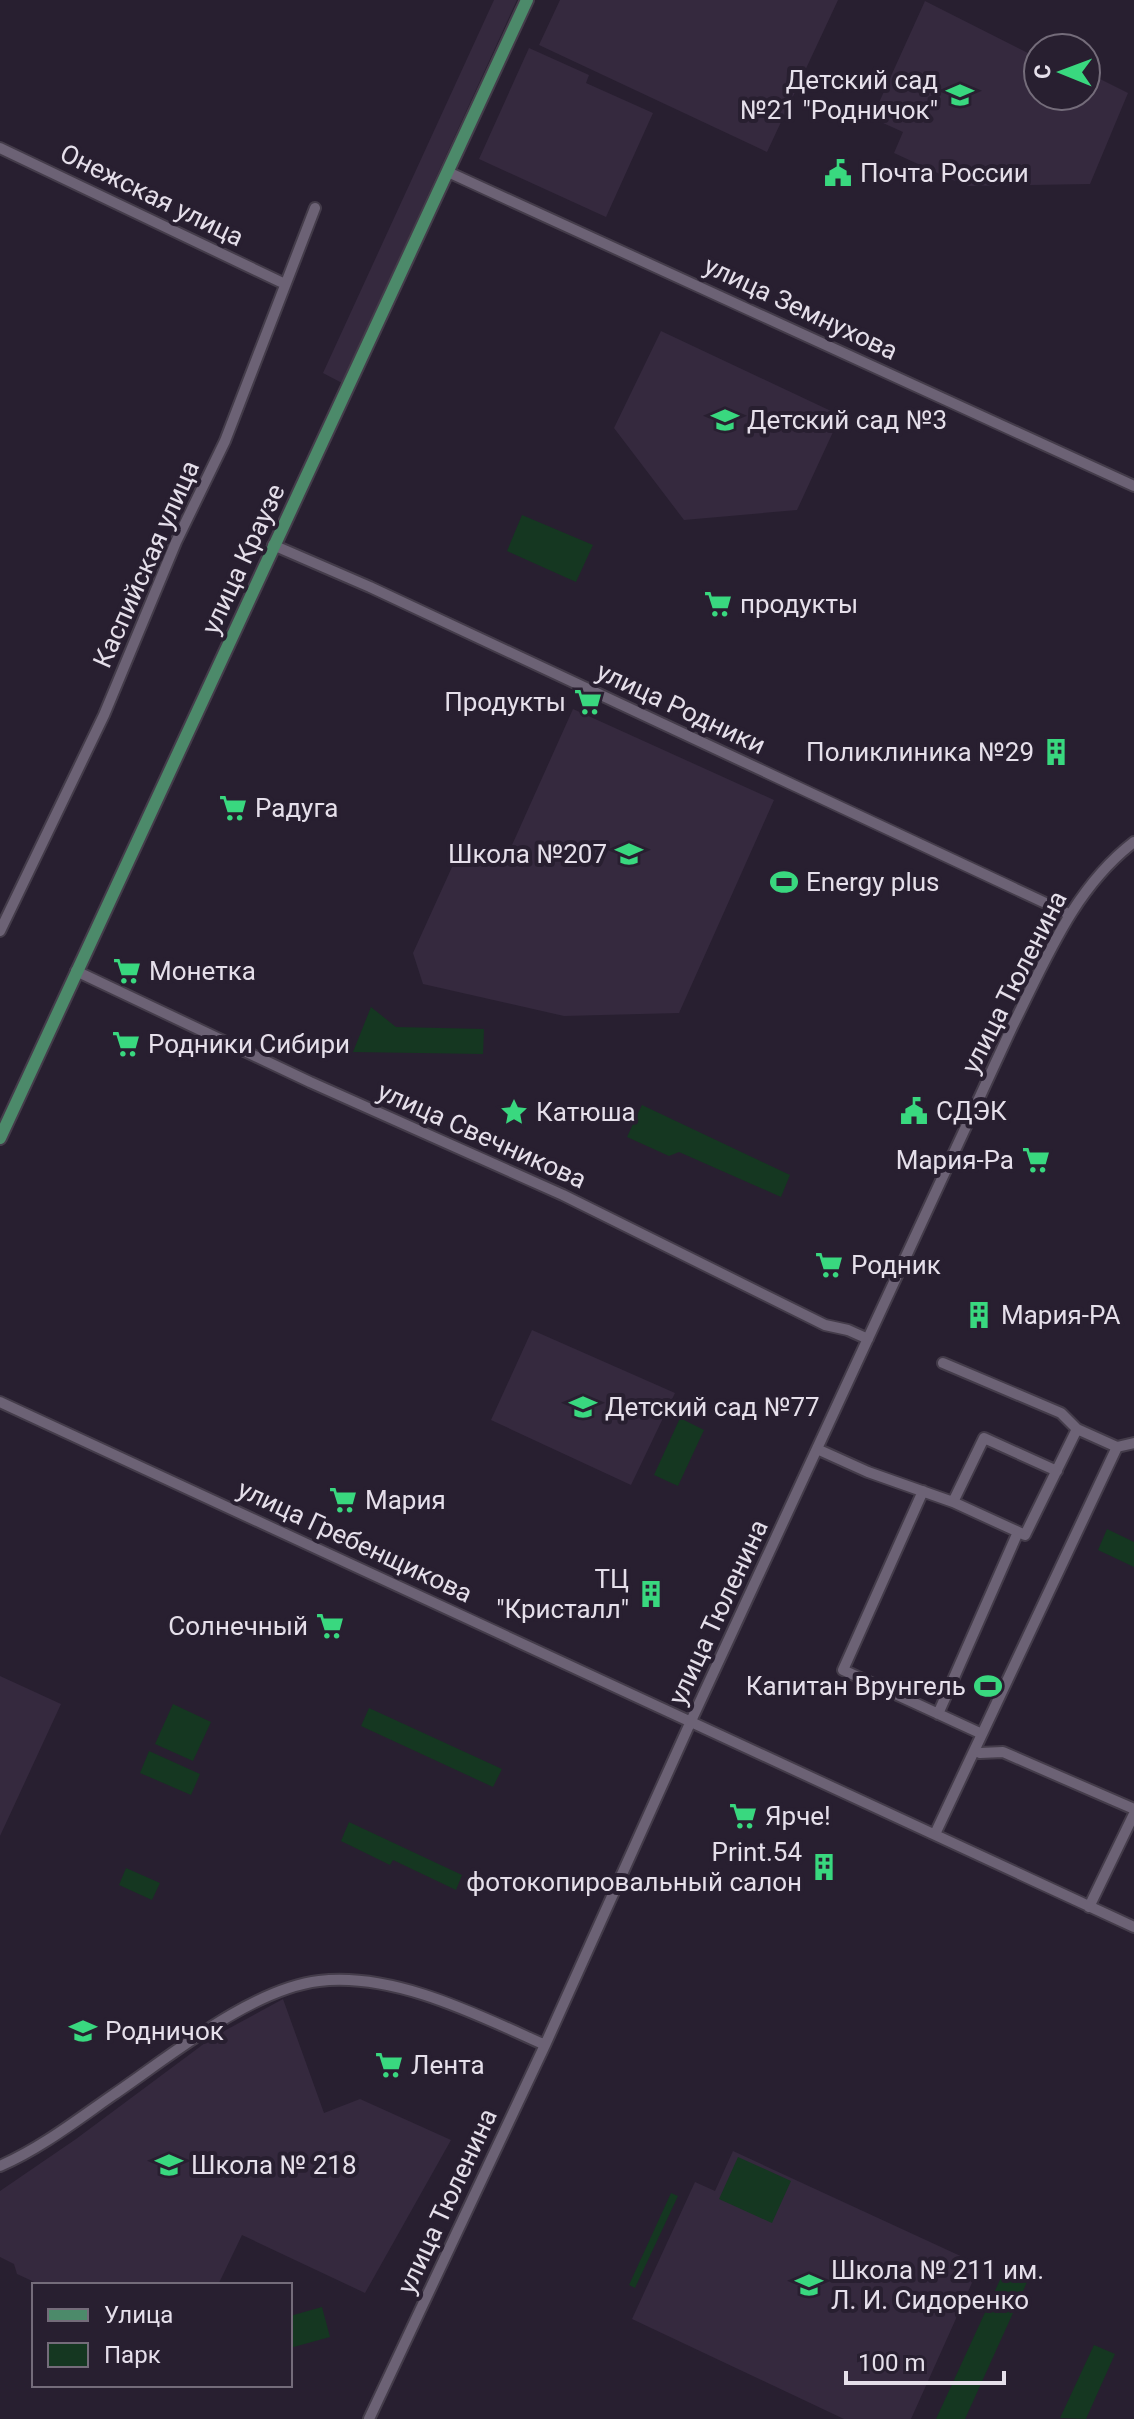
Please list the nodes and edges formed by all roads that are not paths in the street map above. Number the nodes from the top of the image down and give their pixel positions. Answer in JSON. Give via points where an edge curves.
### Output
{"nodes":[{"id":1,"x":527,"y":0,"type":"edge"},
{"id":2,"x":0,"y":148,"type":"edge"},
{"id":3,"x":448,"y":172,"type":"junction"},
{"id":4,"x":315,"y":208,"type":"dead end"},
{"id":5,"x":285,"y":284,"type":"junction"},
{"id":6,"x":1134,"y":486,"type":"edge"},
{"id":7,"x":273,"y":545,"type":"junction"},
{"id":8,"x":1134,"y":842,"type":"edge"},
{"id":9,"x":1069,"y":914,"type":"junction"},
{"id":10,"x":0,"y":931,"type":"edge"},
{"id":11,"x":76,"y":971,"type":"junction"},
{"id":12,"x":0,"y":1138,"type":"edge"},
{"id":13,"x":868,"y":1339,"type":"junction"},
{"id":14,"x":943,"y":1363,"type":"dead end"},
{"id":15,"x":0,"y":1402,"type":"edge"},
{"id":16,"x":1077,"y":1429,"type":"junction"},
{"id":17,"x":1134,"y":1443,"type":"edge"},
{"id":18,"x":1117,"y":1447,"type":"junction"},
{"id":19,"x":817,"y":1449,"type":"junction"},
{"id":20,"x":1057,"y":1471,"type":"junction"},
{"id":21,"x":923,"y":1491,"type":"junction"},
{"id":22,"x":953,"y":1502,"type":"junction"},
{"id":23,"x":1018,"y":1532,"type":"junction"},
{"id":24,"x":938,"y":1714,"type":"junction"},
{"id":25,"x":691,"y":1721,"type":"junction"},
{"id":26,"x":982,"y":1734,"type":"junction"},
{"id":27,"x":980,"y":1753,"type":"dead end"},
{"id":28,"x":1134,"y":1811,"type":"edge"},
{"id":29,"x":935,"y":1834,"type":"junction"},
{"id":30,"x":1089,"y":1907,"type":"junction"},
{"id":31,"x":1134,"y":1927,"type":"edge"},
{"id":32,"x":545,"y":2045,"type":"junction"},
{"id":33,"x":0,"y":2166,"type":"edge"},
{"id":34,"x":369,"y":2419,"type":"edge"}],
"edges":[{"from":1,"to":3,"type":"main road","name":"улица Краузе"},
{"from":2,"to":5,"type":"street","name":"Онежская улица"},
{"from":3,"to":6,"type":"street","name":"улица Земнухова"},
{"from":3,"to":7,"type":"main road","name":"улица Краузе"},
{"from":4,"to":5,"type":"street","name":"Каспийская улица"},
{"from":5,"to":10,"type":"street","name":"Каспийская улица","via":[[225,441],[176,542],[104,715]]},
{"from":7,"to":9,"type":"street","name":"улица Родники"},
{"from":7,"to":11,"type":"main road","name":"улица Краузе"},
{"from":8,"to":9,"type":"street","name":"улица Тюленина"},
{"from":9,"to":13,"type":"street","name":"улица Тюленина"},
{"from":11,"to":12,"type":"main road","name":"улица Краузе"},
{"from":11,"to":13,"type":"street","name":"улица Свечникова","via":[[563,1195],[825,1325]]},
{"from":13,"to":19,"type":"street","name":"улица Тюленина"},
{"from":14,"to":16,"type":"street","via":[[1061,1413]]},
{"from":15,"to":25,"type":"street","name":"улица Гребенщикова"},
{"from":16,"to":18,"type":"street"},
{"from":16,"to":20,"type":"street"},
{"from":17,"to":18,"type":"street"},
{"from":18,"to":26,"type":"street"},
{"from":19,"to":21,"type":"street"},
{"from":19,"to":25,"type":"street","name":"улица Тюленина"},
{"from":20,"to":22,"type":"street","via":[[984,1438]]},
{"from":20,"to":23,"type":"street","via":[[1025,1535]]},
{"from":21,"to":22,"type":"street"},
{"from":21,"to":24,"type":"street","via":[[843,1670]]},
{"from":22,"to":23,"type":"street"},
{"from":23,"to":24,"type":"street"},
{"from":24,"to":26,"type":"street"},
{"from":25,"to":29,"type":"street","name":"улица Гребенщикова"},
{"from":25,"to":32,"type":"street","name":"улица Тюленина"},
{"from":26,"to":29,"type":"street"},
{"from":27,"to":28,"type":"street","via":[[1003,1752]]},
{"from":28,"to":30,"type":"street"},
{"from":29,"to":30,"type":"street","name":"улица Гребенщикова"},
{"from":30,"to":31,"type":"street","name":"улица Гребенщикова"},
{"from":32,"to":33,"type":"street","via":[[396,1986],[318,1981],[250,2005]]},
{"from":32,"to":34,"type":"street","name":"улица Тюленина"}]}
